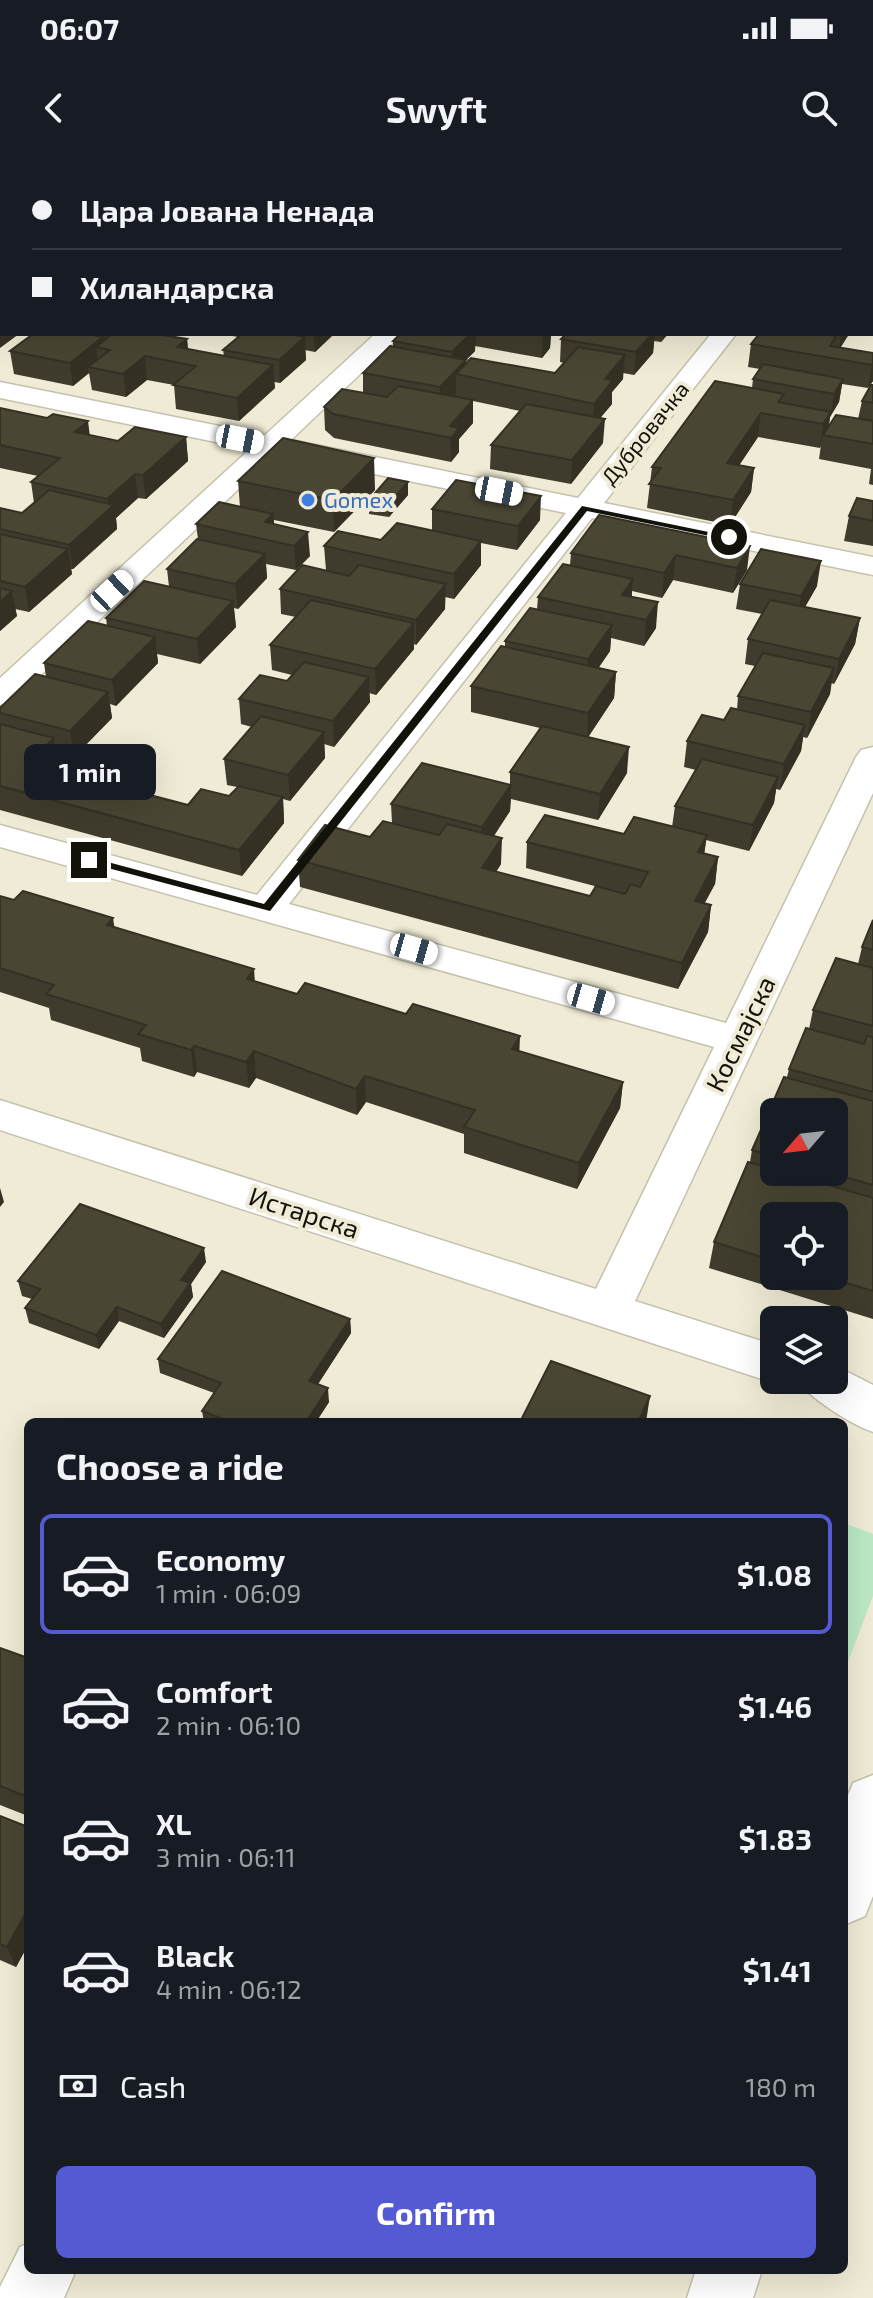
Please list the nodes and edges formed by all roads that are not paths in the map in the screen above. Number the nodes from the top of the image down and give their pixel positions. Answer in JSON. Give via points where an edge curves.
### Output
{"nodes":[{"id":1,"x":388,"y":336,"type":"edge"},
{"id":2,"x":722,"y":336,"type":"edge"},
{"id":3,"x":0,"y":390,"type":"edge"},
{"id":4,"x":270,"y":445,"type":"junction"},
{"id":5,"x":585,"y":508,"type":"junction"},
{"id":6,"x":873,"y":566,"type":"edge"},
{"id":7,"x":0,"y":695,"type":"edge"},
{"id":8,"x":873,"y":757,"type":"edge"},
{"id":9,"x":0,"y":836,"type":"edge"},
{"id":10,"x":266,"y":908,"type":"junction"},
{"id":11,"x":738,"y":1040,"type":"junction"},
{"id":12,"x":0,"y":1115,"type":"edge"},
{"id":13,"x":608,"y":1311,"type":"junction"},
{"id":14,"x":760,"y":1360,"type":"edge"},
{"id":15,"x":847,"y":1394,"type":"edge"},
{"id":16,"x":873,"y":1413,"type":"edge"},
{"id":17,"x":873,"y":1802,"type":"edge"},
{"id":18,"x":848,"y":1883,"type":"edge"},
{"id":19,"x":41,"y":2274,"type":"edge"},
{"id":20,"x":728,"y":2274,"type":"edge"},
{"id":21,"x":29,"y":2298,"type":"edge"},
{"id":22,"x":720,"y":2298,"type":"edge"}],
"edges":[{"from":1,"to":4,"type":"street"},
{"from":2,"to":5,"type":"street","name":"Дубровачка"},
{"from":3,"to":4,"type":"street"},
{"from":4,"to":5,"type":"street"},
{"from":4,"to":7,"type":"street"},
{"from":5,"to":6,"type":"street"},
{"from":5,"to":10,"type":"street","name":"Дубровачка"},
{"from":8,"to":11,"type":"street","name":"Космајска"},
{"from":9,"to":10,"type":"street"},
{"from":10,"to":11,"type":"street"},
{"from":11,"to":13,"type":"street","name":"Космајска"},
{"from":12,"to":13,"type":"street","name":"Истарска"},
{"from":13,"to":14,"type":"street","name":"Истарска"},
{"from":15,"to":16,"type":"street"},
{"from":17,"to":18,"type":"street"},
{"from":19,"to":21,"type":"street"},
{"from":20,"to":22,"type":"street"}]}
